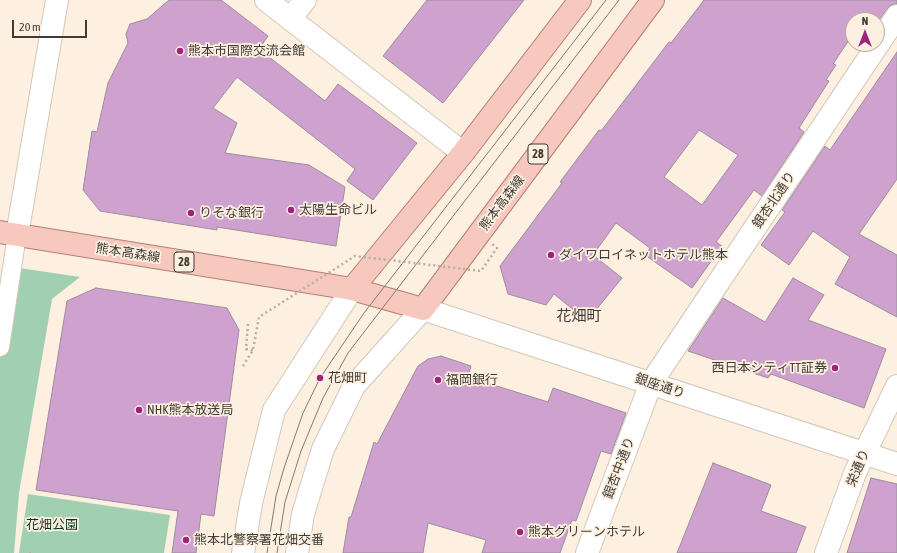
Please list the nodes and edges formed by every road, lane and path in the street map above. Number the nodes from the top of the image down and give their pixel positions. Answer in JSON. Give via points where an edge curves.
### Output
{"nodes":[{"id":1,"x":57,"y":0,"type":"edge"},
{"id":2,"x":266,"y":0,"type":"edge"},
{"id":3,"x":305,"y":0,"type":"edge"},
{"id":4,"x":580,"y":0,"type":"edge"},
{"id":5,"x":653,"y":0,"type":"edge"},
{"id":6,"x":897,"y":16,"type":"edge"},
{"id":7,"x":290,"y":19,"type":"junction"},
{"id":8,"x":462,"y":153,"type":"junction"},
{"id":9,"x":8,"y":234,"type":"edge"},
{"id":10,"x":491,"y":243,"type":"dead end"},
{"id":11,"x":352,"y":289,"type":"junction"},
{"id":12,"x":423,"y":308,"type":"junction"},
{"id":13,"x":248,"y":324,"type":"dead end"},
{"id":14,"x":0,"y":347,"type":"edge"},
{"id":15,"x":253,"y":350,"type":"junction"},
{"id":16,"x":243,"y":366,"type":"dead end"},
{"id":17,"x":651,"y":383,"type":"junction"},
{"id":18,"x":897,"y":386,"type":"edge"},
{"id":19,"x":864,"y":453,"type":"junction"},
{"id":20,"x":897,"y":464,"type":"edge"},
{"id":21,"x":243,"y":553,"type":"edge"},
{"id":22,"x":297,"y":553,"type":"edge"},
{"id":23,"x":587,"y":553,"type":"edge"},
{"id":24,"x":826,"y":553,"type":"edge"}],
"edges":[{"from":1,"to":9,"type":"street"},
{"from":2,"to":7,"type":"street"},
{"from":3,"to":7,"type":"street"},
{"from":4,"to":8,"type":"main road"},
{"from":5,"to":12,"type":"main road","name":"熊本高森線","number":"28"},
{"from":6,"to":17,"type":"street","name":"銀杏北通り"},
{"from":7,"to":8,"type":"street"},
{"from":8,"to":11,"type":"main road"},
{"from":9,"to":11,"type":"main road","name":"熊本高森線","number":"28"},
{"from":9,"to":14,"type":"street"},
{"from":10,"to":15,"type":"path","bridge":true,"via":[[497,248],[481,271],[355,256],[259,317]]},
{"from":11,"to":12,"type":"main road","name":"熊本高森線","number":"28"},
{"from":11,"to":21,"type":"street","via":[[274,410],[251,503]]},
{"from":12,"to":17,"type":"street","name":"銀座通り"},
{"from":12,"to":22,"type":"street","via":[[354,386],[323,449],[303,514]]},
{"from":13,"to":15,"type":"path","via":[[246,349]]},
{"from":15,"to":16,"type":"path","bridge":true},
{"from":17,"to":19,"type":"street","name":"銀座通り"},
{"from":17,"to":23,"type":"street","name":"銀杏中通り"},
{"from":18,"to":19,"type":"street","name":"栄通り"},
{"from":19,"to":20,"type":"street","name":"銀座通り"},
{"from":19,"to":24,"type":"street","name":"栄通り","via":[[854,473]]}]}
